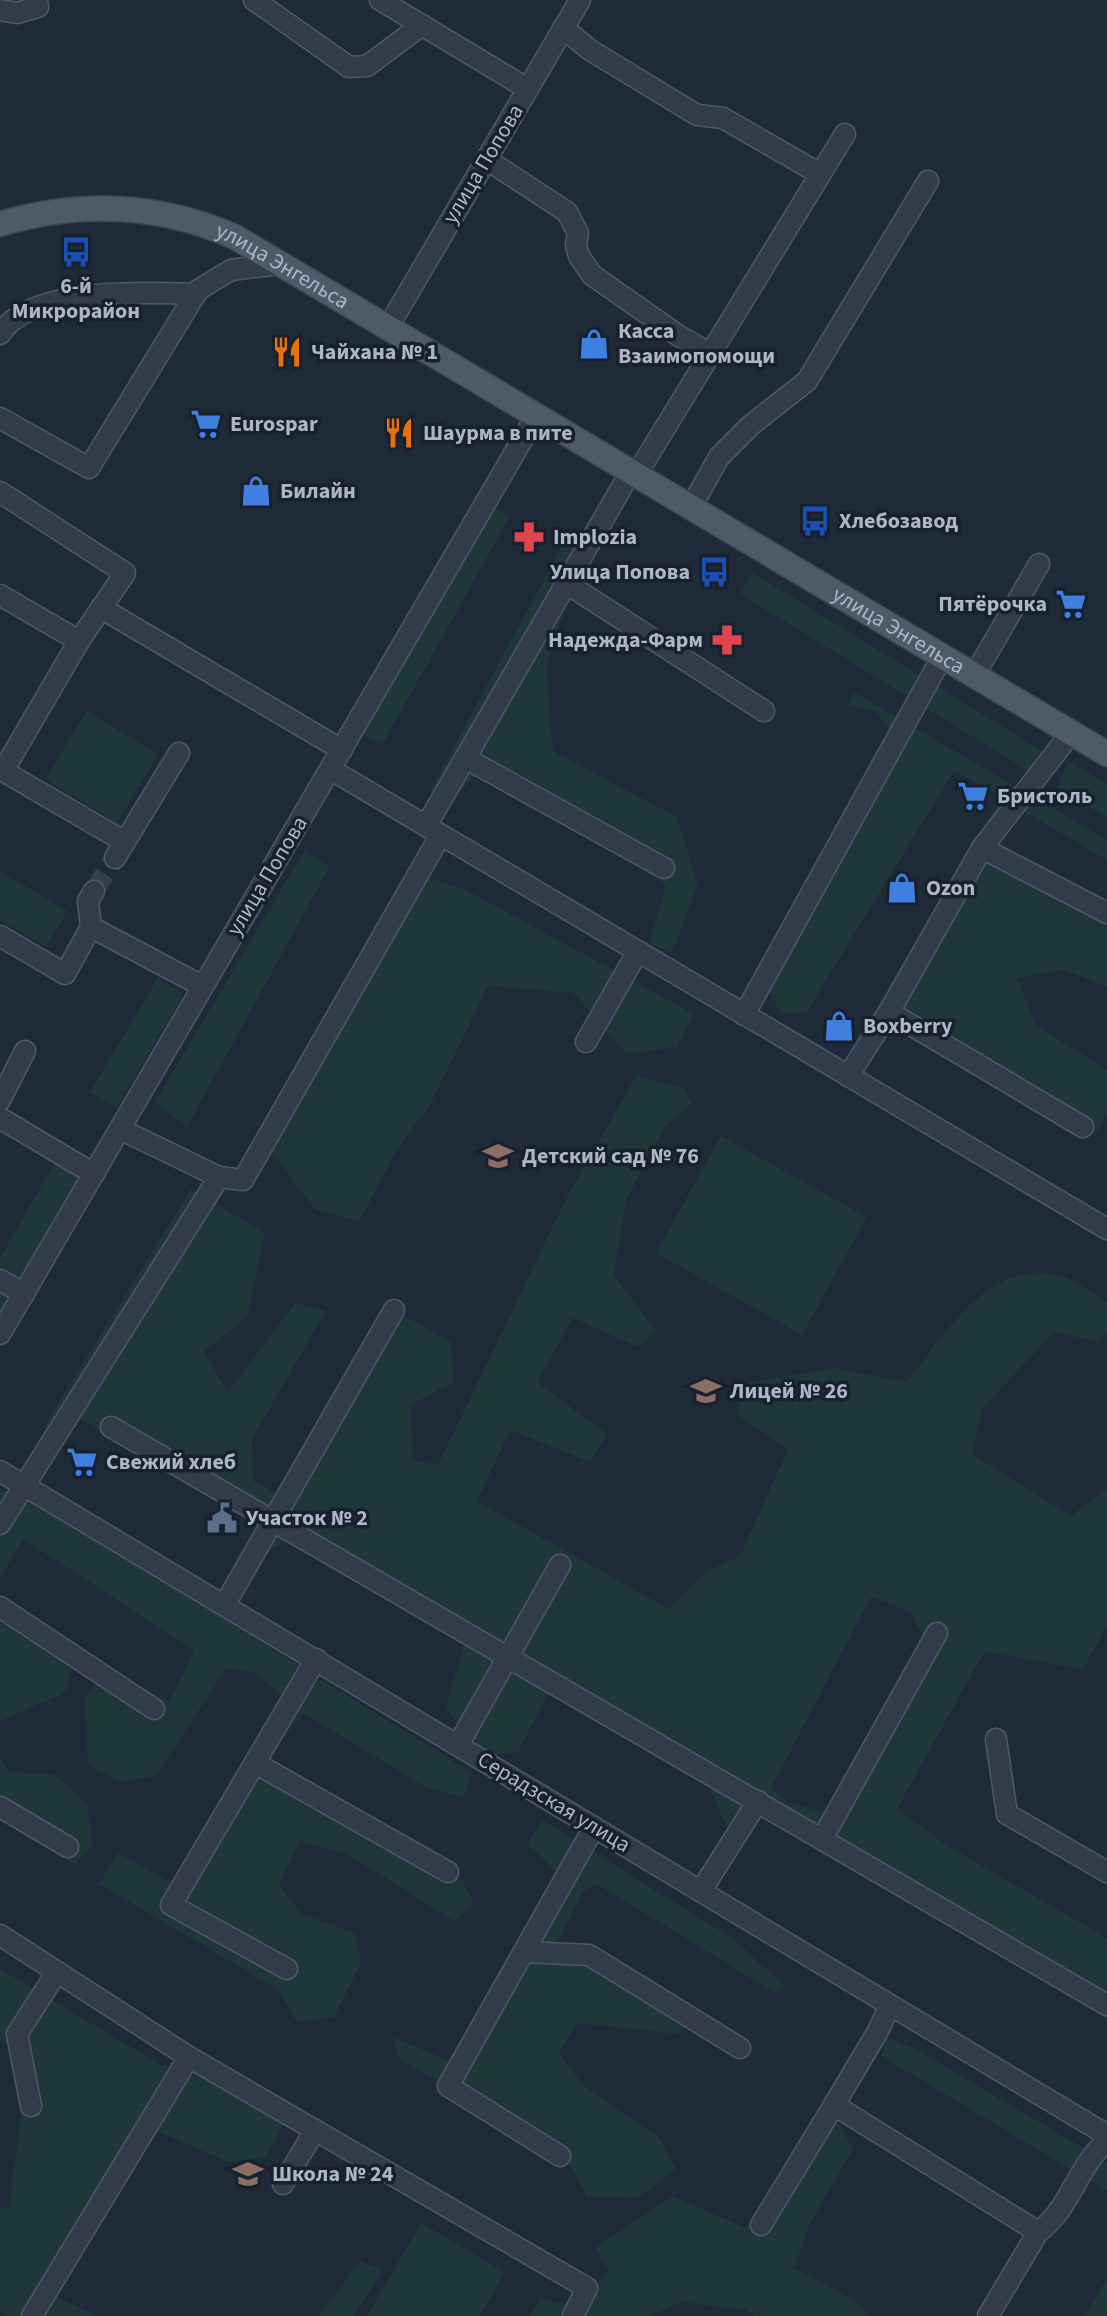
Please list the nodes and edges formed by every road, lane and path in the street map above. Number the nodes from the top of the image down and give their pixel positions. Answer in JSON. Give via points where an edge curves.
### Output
{"nodes":[{"id":1,"x":37,"y":0,"type":"edge"},
{"id":2,"x":254,"y":0,"type":"edge"},
{"id":3,"x":380,"y":0,"type":"edge"},
{"id":4,"x":580,"y":0,"type":"edge"},
{"id":5,"x":0,"y":10,"type":"edge"},
{"id":6,"x":422,"y":25,"type":"junction"},
{"id":7,"x":563,"y":28,"type":"junction"},
{"id":8,"x":528,"y":89,"type":"junction"},
{"id":9,"x":845,"y":134,"type":"dead end"},
{"id":10,"x":486,"y":159,"type":"junction"},
{"id":11,"x":820,"y":174,"type":"junction"},
{"id":12,"x":928,"y":181,"type":"dead end"},
{"id":13,"x":0,"y":224,"type":"edge"},
{"id":14,"x":279,"y":264,"type":"junction"},
{"id":15,"x":196,"y":294,"type":"junction"},
{"id":16,"x":387,"y":329,"type":"junction"},
{"id":17,"x":0,"y":334,"type":"edge"},
{"id":18,"x":709,"y":353,"type":"junction"},
{"id":19,"x":0,"y":418,"type":"edge"},
{"id":20,"x":535,"y":418,"type":"junction"},
{"id":21,"x":632,"y":475,"type":"junction"},
{"id":22,"x":0,"y":492,"type":"edge"},
{"id":23,"x":690,"y":509,"type":"junction"},
{"id":24,"x":1039,"y":564,"type":"dead end"},
{"id":25,"x":566,"y":583,"type":"junction"},
{"id":26,"x":0,"y":595,"type":"edge"},
{"id":27,"x":101,"y":608,"type":"junction"},
{"id":28,"x":79,"y":641,"type":"junction"},
{"id":29,"x":942,"y":657,"type":"junction"},
{"id":30,"x":974,"y":676,"type":"junction"},
{"id":31,"x":764,"y":711,"type":"dead end"},
{"id":32,"x":1071,"y":733,"type":"junction"},
{"id":33,"x":342,"y":750,"type":"junction"},
{"id":34,"x":179,"y":753,"type":"dead end"},
{"id":35,"x":1107,"y":754,"type":"edge"},
{"id":36,"x":465,"y":758,"type":"junction"},
{"id":37,"x":330,"y":769,"type":"junction"},
{"id":38,"x":433,"y":831,"type":"junction"},
{"id":39,"x":982,"y":848,"type":"junction"},
{"id":40,"x":664,"y":868,"type":"dead end"},
{"id":41,"x":94,"y":891,"type":"tunnel mouth"},
{"id":42,"x":1107,"y":913,"type":"edge"},
{"id":43,"x":91,"y":927,"type":"junction"},
{"id":44,"x":0,"y":936,"type":"edge"},
{"id":45,"x":638,"y":951,"type":"junction"},
{"id":46,"x":202,"y":986,"type":"junction"},
{"id":47,"x":889,"y":1012,"type":"junction"},
{"id":48,"x":744,"y":1015,"type":"junction"},
{"id":49,"x":586,"y":1042,"type":"dead end"},
{"id":50,"x":25,"y":1051,"type":"dead end"},
{"id":51,"x":848,"y":1076,"type":"junction"},
{"id":52,"x":0,"y":1100,"type":"edge"},
{"id":53,"x":0,"y":1118,"type":"edge"},
{"id":54,"x":1083,"y":1127,"type":"dead end"},
{"id":55,"x":120,"y":1129,"type":"junction"},
{"id":56,"x":94,"y":1174,"type":"junction"},
{"id":57,"x":219,"y":1177,"type":"junction"},
{"id":58,"x":1107,"y":1229,"type":"edge"},
{"id":59,"x":0,"y":1280,"type":"edge"},
{"id":60,"x":24,"y":1294,"type":"junction"},
{"id":61,"x":394,"y":1310,"type":"dead end"},
{"id":62,"x":0,"y":1334,"type":"edge"},
{"id":63,"x":111,"y":1427,"type":"dead end"},
{"id":64,"x":0,"y":1471,"type":"edge"},
{"id":65,"x":23,"y":1483,"type":"junction"},
{"id":66,"x":274,"y":1519,"type":"junction"},
{"id":67,"x":0,"y":1524,"type":"edge"},
{"id":68,"x":560,"y":1565,"type":"dead end"},
{"id":69,"x":225,"y":1604,"type":"junction"},
{"id":70,"x":0,"y":1607,"type":"edge"},
{"id":71,"x":937,"y":1633,"type":"dead end"},
{"id":72,"x":509,"y":1656,"type":"junction"},
{"id":73,"x":316,"y":1659,"type":"junction"},
{"id":74,"x":154,"y":1709,"type":"dead end"},
{"id":75,"x":996,"y":1739,"type":"dead end"},
{"id":76,"x":458,"y":1745,"type":"junction"},
{"id":77,"x":255,"y":1763,"type":"junction"},
{"id":78,"x":758,"y":1801,"type":"junction"},
{"id":79,"x":0,"y":1807,"type":"edge"},
{"id":80,"x":594,"y":1827,"type":"junction"},
{"id":81,"x":822,"y":1839,"type":"junction"},
{"id":82,"x":68,"y":1847,"type":"dead end"},
{"id":83,"x":448,"y":1872,"type":"dead end"},
{"id":84,"x":1107,"y":1872,"type":"edge"},
{"id":85,"x":701,"y":1891,"type":"junction"},
{"id":86,"x":0,"y":1935,"type":"edge"},
{"id":87,"x":524,"y":1952,"type":"junction"},
{"id":88,"x":287,"y":1969,"type":"dead end"},
{"id":89,"x":57,"y":1972,"type":"junction"},
{"id":90,"x":890,"y":2005,"type":"junction"},
{"id":91,"x":1107,"y":2005,"type":"edge"},
{"id":92,"x":740,"y":2048,"type":"dead end"},
{"id":93,"x":189,"y":2057,"type":"junction"},
{"id":94,"x":834,"y":2105,"type":"junction"},
{"id":95,"x":31,"y":2106,"type":"dead end"},
{"id":96,"x":315,"y":2130,"type":"junction"},
{"id":97,"x":1107,"y":2138,"type":"edge"},
{"id":98,"x":560,"y":2156,"type":"dead end"},
{"id":99,"x":283,"y":2184,"type":"dead end"},
{"id":100,"x":761,"y":2225,"type":"dead end"},
{"id":101,"x":1038,"y":2232,"type":"junction"},
{"id":102,"x":32,"y":2316,"type":"edge"},
{"id":103,"x":573,"y":2316,"type":"edge"},
{"id":104,"x":988,"y":2316,"type":"edge"}],
"edges":[{"from":1,"to":5,"type":"street","via":[[32,11]]},
{"from":2,"to":6,"type":"street","via":[[349,67],[367,66]]},
{"from":3,"to":6,"type":"street"},
{"from":4,"to":7,"type":"street","name":"улица Попова"},
{"from":6,"to":8,"type":"street"},
{"from":7,"to":8,"type":"street","name":"улица Попова"},
{"from":7,"to":11,"type":"street","via":[[697,115],[723,118]]},
{"from":8,"to":10,"type":"street","name":"улица Попова"},
{"from":9,"to":11,"type":"street"},
{"from":10,"to":16,"type":"street","name":"улица Попова"},
{"from":10,"to":18,"type":"street","via":[[567,212],[578,233],[579,256],[592,275]]},
{"from":11,"to":18,"type":"street"},
{"from":12,"to":23,"type":"street","via":[[807,381],[719,457]]},
{"from":13,"to":14,"type":"main road","name":"улица Энгельса","via":[[71,208],[154,210],[194,219]]},
{"from":14,"to":15,"type":"street","via":[[231,270]]},
{"from":14,"to":16,"type":"main road","name":"улица Энгельса"},
{"from":15,"to":17,"type":"street","via":[[111,291],[34,308],[9,319]]},
{"from":15,"to":19,"type":"street","via":[[89,468]]},
{"from":16,"to":20,"type":"main road","name":"улица Энгельса"},
{"from":18,"to":21,"type":"street"},
{"from":20,"to":21,"type":"main road","name":"улица Энгельса"},
{"from":20,"to":33,"type":"street","name":"улица Попова"},
{"from":21,"to":23,"type":"main road","name":"улица Энгельса"},
{"from":21,"to":25,"type":"street"},
{"from":22,"to":27,"type":"street","via":[[125,573]]},
{"from":23,"to":29,"type":"main road","name":"улица Энгельса"},
{"from":24,"to":30,"type":"street"},
{"from":25,"to":31,"type":"street"},
{"from":25,"to":36,"type":"street"},
{"from":26,"to":28,"type":"street"},
{"from":27,"to":28,"type":"street"},
{"from":27,"to":33,"type":"street"},
{"from":28,"to":34,"type":"street","via":[[3,771],[120,850]]},
{"from":29,"to":30,"type":"main road","name":"улица Энгельса"},
{"from":29,"to":48,"type":"street"},
{"from":30,"to":32,"type":"main road","name":"улица Энгельса"},
{"from":32,"to":35,"type":"main road","name":"улица Энгельса"},
{"from":32,"to":39,"type":"street"},
{"from":33,"to":37,"type":"street","name":"улица Попова"},
{"from":36,"to":38,"type":"street"},
{"from":36,"to":40,"type":"street"},
{"from":37,"to":38,"type":"street"},
{"from":37,"to":46,"type":"street","name":"улица Попова"},
{"from":38,"to":45,"type":"street"},
{"from":38,"to":57,"type":"street","via":[[243,1180]]},
{"from":39,"to":42,"type":"street"},
{"from":39,"to":47,"type":"street"},
{"from":41,"to":43,"type":"street","via":[[88,901]]},
{"from":43,"to":44,"type":"street","via":[[65,974]]},
{"from":43,"to":46,"type":"street"},
{"from":45,"to":48,"type":"street"},
{"from":45,"to":49,"type":"street"},
{"from":46,"to":55,"type":"street","name":"улица Попова"},
{"from":47,"to":51,"type":"street"},
{"from":47,"to":54,"type":"street"},
{"from":48,"to":51,"type":"street"},
{"from":50,"to":52,"type":"street"},
{"from":51,"to":58,"type":"street"},
{"from":53,"to":56,"type":"street"},
{"from":55,"to":56,"type":"street","name":"улица Попова"},
{"from":55,"to":57,"type":"street"},
{"from":56,"to":60,"type":"street","name":"улица Попова"},
{"from":57,"to":65,"type":"street"},
{"from":59,"to":60,"type":"street"},
{"from":60,"to":62,"type":"street","name":"улица Попова"},
{"from":61,"to":66,"type":"street"},
{"from":63,"to":66,"type":"street"},
{"from":64,"to":65,"type":"street","name":"Серадзская улица"},
{"from":65,"to":67,"type":"street"},
{"from":65,"to":69,"type":"street","name":"Серадзская улица"},
{"from":66,"to":69,"type":"street"},
{"from":66,"to":72,"type":"street"},
{"from":68,"to":72,"type":"street"},
{"from":69,"to":73,"type":"street","name":"Серадзская улица"},
{"from":70,"to":74,"type":"street"},
{"from":71,"to":81,"type":"street"},
{"from":72,"to":76,"type":"street"},
{"from":72,"to":78,"type":"street"},
{"from":73,"to":76,"type":"street","name":"Серадзская улица"},
{"from":73,"to":77,"type":"street"},
{"from":75,"to":84,"type":"street","via":[[1007,1814]]},
{"from":76,"to":80,"type":"street","name":"Серадзская улица"},
{"from":77,"to":83,"type":"street"},
{"from":77,"to":88,"type":"street","via":[[171,1905]]},
{"from":78,"to":81,"type":"street"},
{"from":78,"to":85,"type":"street"},
{"from":79,"to":82,"type":"street"},
{"from":80,"to":85,"type":"street","name":"Серадзская улица"},
{"from":80,"to":87,"type":"street"},
{"from":81,"to":91,"type":"street"},
{"from":85,"to":90,"type":"street","name":"Серадзская улица"},
{"from":86,"to":89,"type":"street"},
{"from":87,"to":92,"type":"street","via":[[589,1955]]},
{"from":87,"to":98,"type":"street","via":[[448,2086]]},
{"from":89,"to":93,"type":"street"},
{"from":89,"to":95,"type":"street","via":[[17,2034]]},
{"from":90,"to":94,"type":"street"},
{"from":90,"to":97,"type":"street","name":"Серадзская улица"},
{"from":93,"to":96,"type":"street"},
{"from":93,"to":102,"type":"street"},
{"from":94,"to":100,"type":"street"},
{"from":94,"to":101,"type":"street"},
{"from":96,"to":99,"type":"street"},
{"from":96,"to":103,"type":"street","via":[[587,2288]]},
{"from":97,"to":101,"type":"street","via":[[1051,2223]]},
{"from":101,"to":104,"type":"street"}]}
